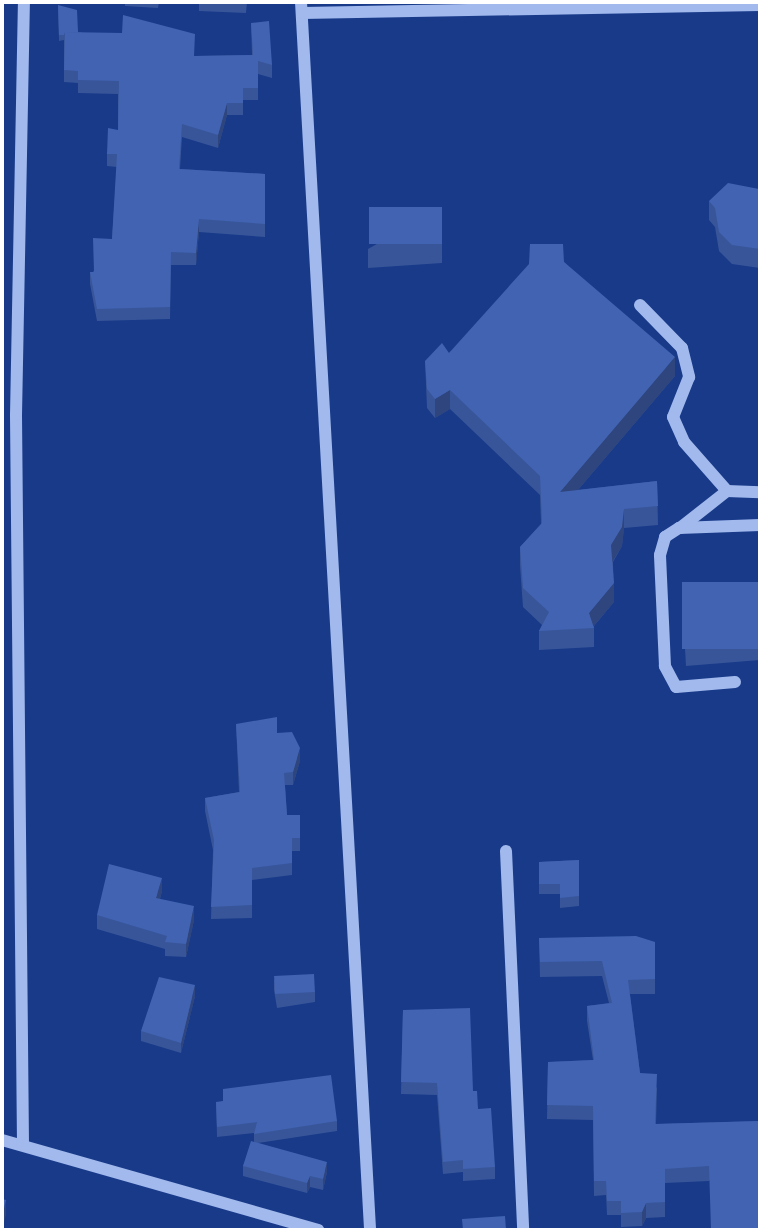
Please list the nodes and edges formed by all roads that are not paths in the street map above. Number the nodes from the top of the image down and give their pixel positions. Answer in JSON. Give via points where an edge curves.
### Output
{"nodes":[{"id":1,"x":24,"y":2,"type":"edge"},
{"id":2,"x":760,"y":5,"type":"edge"},
{"id":3,"x":301,"y":7,"type":"edge"},
{"id":4,"x":640,"y":305,"type":"dead end"},
{"id":5,"x":727,"y":491,"type":"junction"},
{"id":6,"x":760,"y":492,"type":"edge"},
{"id":7,"x":760,"y":525,"type":"edge"},
{"id":8,"x":679,"y":528,"type":"junction"},
{"id":9,"x":736,"y":681,"type":"dead end"},
{"id":10,"x":506,"y":851,"type":"dead end"},
{"id":11,"x":2,"y":1140,"type":"edge"},
{"id":12,"x":23,"y":1146,"type":"junction"},
{"id":13,"x":318,"y":1230,"type":"edge"},
{"id":14,"x":370,"y":1230,"type":"edge"},
{"id":15,"x":523,"y":1230,"type":"edge"}],
"edges":[{"from":1,"to":12,"type":"street","via":[[16,415]]},
{"from":2,"to":3,"type":"street"},
{"from":3,"to":14,"type":"street"},
{"from":4,"to":5,"type":"street","via":[[682,348],[689,377],[673,417],[684,442]]},
{"from":5,"to":6,"type":"street"},
{"from":5,"to":8,"type":"street"},
{"from":7,"to":8,"type":"street"},
{"from":8,"to":9,"type":"street","via":[[665,537],[660,555],[665,666],[676,687]]},
{"from":10,"to":15,"type":"street"},
{"from":11,"to":12,"type":"street"},
{"from":12,"to":13,"type":"street"}]}
